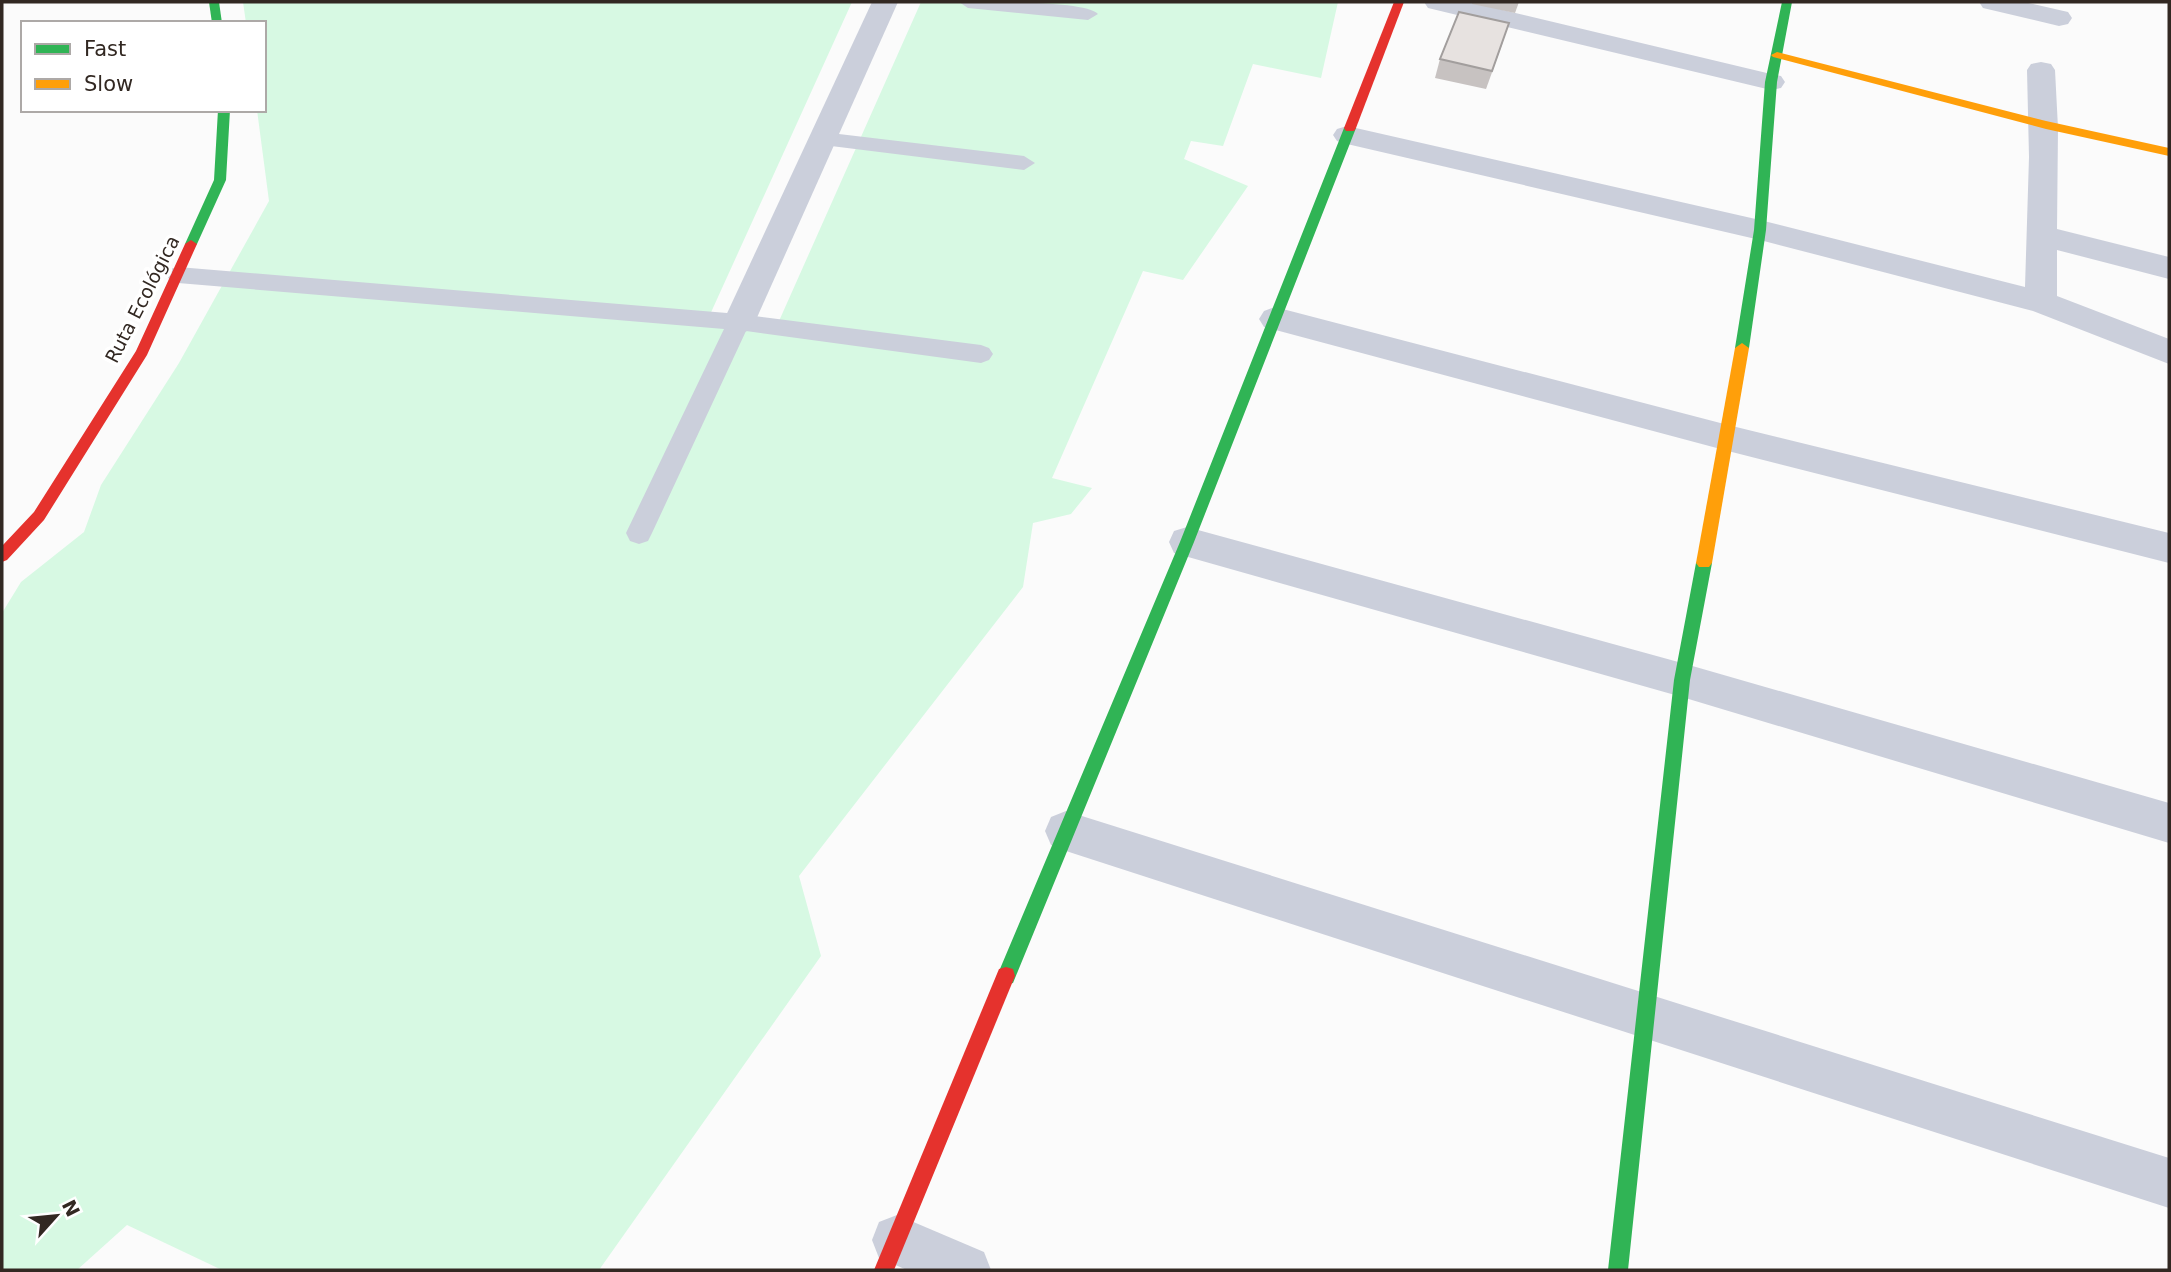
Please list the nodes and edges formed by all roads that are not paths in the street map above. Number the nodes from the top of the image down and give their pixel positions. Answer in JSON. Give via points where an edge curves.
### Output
{"nodes":[{"id":1,"x":214,"y":2,"type":"edge"},
{"id":2,"x":885,"y":2,"type":"edge"},
{"id":3,"x":968,"y":2,"type":"edge"},
{"id":4,"x":1399,"y":2,"type":"edge"},
{"id":5,"x":1437,"y":2,"type":"edge"},
{"id":6,"x":1787,"y":2,"type":"edge"},
{"id":7,"x":1992,"y":2,"type":"edge"},
{"id":8,"x":1088,"y":14,"type":"dead end"},
{"id":9,"x":2059,"y":18,"type":"dead end"},
{"id":10,"x":217,"y":21,"type":"edge"},
{"id":11,"x":1777,"y":55,"type":"junction"},
{"id":12,"x":2041,"y":71,"type":"dead end"},
{"id":13,"x":1771,"y":82,"type":"junction"},
{"id":14,"x":224,"y":112,"type":"edge"},
{"id":15,"x":2046,"y":125,"type":"junction"},
{"id":16,"x":1347,"y":135,"type":"junction"},
{"id":17,"x":822,"y":139,"type":"junction"},
{"id":18,"x":2169,"y":152,"type":"edge"},
{"id":19,"x":1024,"y":163,"type":"dead end"},
{"id":20,"x":1759,"y":230,"type":"junction"},
{"id":21,"x":2040,"y":235,"type":"junction"},
{"id":22,"x":2169,"y":268,"type":"edge"},
{"id":23,"x":178,"y":275,"type":"junction"},
{"id":24,"x":2041,"y":302,"type":"junction"},
{"id":25,"x":1275,"y":319,"type":"junction"},
{"id":26,"x":739,"y":322,"type":"junction"},
{"id":27,"x":2169,"y":352,"type":"edge"},
{"id":28,"x":981,"y":354,"type":"dead end"},
{"id":29,"x":1728,"y":438,"type":"junction"},
{"id":30,"x":639,"y":533,"type":"dead end"},
{"id":31,"x":1188,"y":542,"type":"junction"},
{"id":32,"x":2169,"y":548,"type":"edge"},
{"id":33,"x":2,"y":556,"type":"edge"},
{"id":34,"x":1682,"y":680,"type":"junction"},
{"id":35,"x":2169,"y":823,"type":"edge"},
{"id":36,"x":1066,"y":831,"type":"junction"},
{"id":37,"x":1646,"y":1019,"type":"junction"},
{"id":38,"x":2169,"y":1183,"type":"edge"},
{"id":39,"x":890,"y":1255,"type":"edge"},
{"id":40,"x":966,"y":1270,"type":"edge"},
{"id":41,"x":1618,"y":1270,"type":"edge"}],
"edges":[{"from":1,"to":10,"type":"street"},
{"from":2,"to":17,"type":"street"},
{"from":3,"to":8,"type":"lane"},
{"from":4,"to":16,"type":"street"},
{"from":5,"to":13,"type":"street"},
{"from":6,"to":11,"type":"street"},
{"from":7,"to":9,"type":"street"},
{"from":11,"to":13,"type":"street"},
{"from":11,"to":15,"type":"street"},
{"from":12,"to":15,"type":"street"},
{"from":13,"to":20,"type":"street"},
{"from":14,"to":23,"type":"street","name":"Ruta Ecológica","via":[[220,180]]},
{"from":15,"to":18,"type":"street"},
{"from":15,"to":21,"type":"street"},
{"from":16,"to":20,"type":"street"},
{"from":16,"to":25,"type":"street"},
{"from":17,"to":19,"type":"lane"},
{"from":17,"to":26,"type":"street"},
{"from":20,"to":24,"type":"street"},
{"from":20,"to":29,"type":"street"},
{"from":21,"to":22,"type":"street"},
{"from":21,"to":24,"type":"street"},
{"from":23,"to":26,"type":"lane"},
{"from":23,"to":33,"type":"street","name":"Ruta Ecológica","via":[[142,352],[39,516]]},
{"from":24,"to":27,"type":"street"},
{"from":25,"to":29,"type":"street"},
{"from":25,"to":31,"type":"street"},
{"from":26,"to":28,"type":"lane"},
{"from":26,"to":30,"type":"lane"},
{"from":29,"to":32,"type":"street"},
{"from":29,"to":34,"type":"street"},
{"from":31,"to":34,"type":"street"},
{"from":31,"to":36,"type":"street"},
{"from":34,"to":35,"type":"street"},
{"from":34,"to":37,"type":"street"},
{"from":36,"to":37,"type":"street"},
{"from":36,"to":39,"type":"street"},
{"from":37,"to":38,"type":"street"},
{"from":37,"to":41,"type":"street"},
{"from":39,"to":40,"type":"street"}]}
